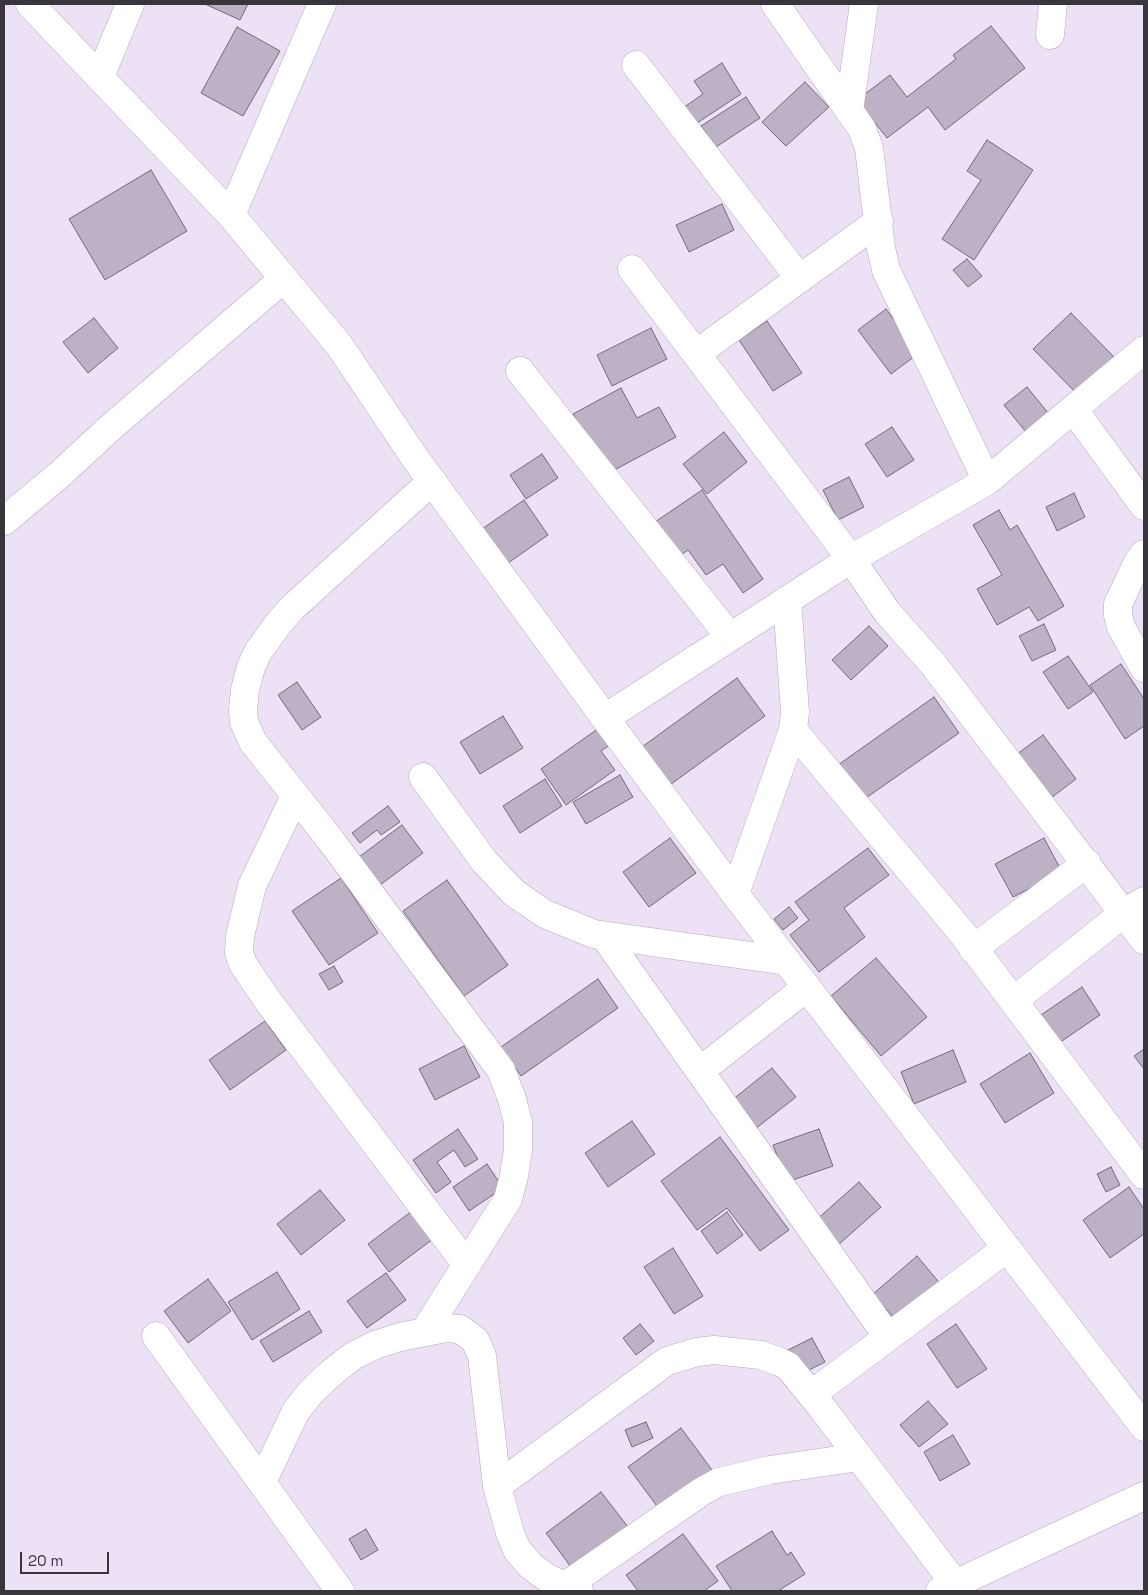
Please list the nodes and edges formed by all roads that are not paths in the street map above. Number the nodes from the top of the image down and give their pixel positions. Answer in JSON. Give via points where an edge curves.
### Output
{"nodes":[{"id":1,"x":30,"y":4,"type":"edge"},
{"id":2,"x":130,"y":4,"type":"edge"},
{"id":3,"x":322,"y":4,"type":"edge"},
{"id":4,"x":775,"y":4,"type":"edge"},
{"id":5,"x":864,"y":4,"type":"edge"},
{"id":6,"x":1054,"y":4,"type":"edge"},
{"id":7,"x":1050,"y":35,"type":"dead end"},
{"id":8,"x":636,"y":66,"type":"dead end"},
{"id":9,"x":100,"y":77,"type":"junction"},
{"id":10,"x":849,"y":111,"type":"junction"},
{"id":11,"x":231,"y":215,"type":"junction"},
{"id":12,"x":878,"y":221,"type":"junction"},
{"id":13,"x":632,"y":269,"type":"dead end"},
{"id":14,"x":282,"y":279,"type":"junction"},
{"id":15,"x":800,"y":279,"type":"junction"},
{"id":16,"x":696,"y":354,"type":"junction"},
{"id":17,"x":1142,"y":356,"type":"edge"},
{"id":18,"x":520,"y":371,"type":"dead end"},
{"id":19,"x":1074,"y":410,"type":"junction"},
{"id":20,"x":987,"y":480,"type":"junction"},
{"id":21,"x":432,"y":481,"type":"junction"},
{"id":22,"x":1144,"y":506,"type":"edge"},
{"id":23,"x":4,"y":521,"type":"edge"},
{"id":24,"x":1144,"y":554,"type":"edge"},
{"id":25,"x":851,"y":559,"type":"junction"},
{"id":26,"x":787,"y":600,"type":"junction"},
{"id":27,"x":730,"y":637,"type":"junction"},
{"id":28,"x":1144,"y":668,"type":"edge"},
{"id":29,"x":605,"y":718,"type":"junction"},
{"id":30,"x":793,"y":730,"type":"junction"},
{"id":31,"x":423,"y":777,"type":"dead end"},
{"id":32,"x":295,"y":796,"type":"junction"},
{"id":33,"x":1087,"y":863,"type":"junction"},
{"id":34,"x":735,"y":894,"type":"junction"},
{"id":35,"x":1134,"y":907,"type":"edge"},
{"id":36,"x":604,"y":936,"type":"junction"},
{"id":37,"x":1144,"y":940,"type":"edge"},
{"id":38,"x":974,"y":949,"type":"junction"},
{"id":39,"x":787,"y":961,"type":"junction"},
{"id":40,"x":807,"y":987,"type":"junction"},
{"id":41,"x":1013,"y":1001,"type":"junction"},
{"id":42,"x":700,"y":1071,"type":"junction"},
{"id":43,"x":1144,"y":1175,"type":"edge"},
{"id":44,"x":1007,"y":1248,"type":"junction"},
{"id":45,"x":467,"y":1265,"type":"junction"},
{"id":46,"x":425,"y":1331,"type":"junction"},
{"id":47,"x":156,"y":1336,"type":"dead end"},
{"id":48,"x":888,"y":1336,"type":"junction"},
{"id":49,"x":812,"y":1394,"type":"junction"},
{"id":50,"x":1144,"y":1427,"type":"edge"},
{"id":51,"x":860,"y":1457,"type":"junction"},
{"id":52,"x":262,"y":1482,"type":"junction"},
{"id":53,"x":497,"y":1486,"type":"junction"},
{"id":54,"x":1144,"y":1496,"type":"edge"},
{"id":55,"x":948,"y":1588,"type":"edge"},
{"id":56,"x":567,"y":1590,"type":"edge"},
{"id":57,"x":340,"y":1591,"type":"edge"}],
"edges":[{"from":1,"to":9,"type":"street"},
{"from":2,"to":9,"type":"street"},
{"from":3,"to":11,"type":"street"},
{"from":4,"to":10,"type":"street"},
{"from":5,"to":10,"type":"street"},
{"from":6,"to":7,"type":"street"},
{"from":8,"to":15,"type":"street"},
{"from":9,"to":11,"type":"street"},
{"from":10,"to":12,"type":"street","via":[[862,129],[869,148]]},
{"from":11,"to":14,"type":"street"},
{"from":12,"to":15,"type":"street"},
{"from":12,"to":20,"type":"street","via":[[886,270]]},
{"from":13,"to":16,"type":"street"},
{"from":14,"to":21,"type":"street","via":[[338,345]]},
{"from":14,"to":23,"type":"street"},
{"from":15,"to":16,"type":"street"},
{"from":16,"to":25,"type":"street"},
{"from":17,"to":19,"type":"street"},
{"from":18,"to":27,"type":"street"},
{"from":19,"to":20,"type":"street"},
{"from":19,"to":22,"type":"street"},
{"from":20,"to":25,"type":"street"},
{"from":21,"to":29,"type":"street"},
{"from":21,"to":32,"type":"street","via":[[292,608],[250,667],[243,710],[247,732]]},
{"from":24,"to":28,"type":"street","via":[[1118,604],[1118,615],[1121,627]]},
{"from":25,"to":26,"type":"street"},
{"from":25,"to":33,"type":"street","via":[[887,612],[933,664]]},
{"from":26,"to":27,"type":"street"},
{"from":26,"to":30,"type":"street","via":[[795,712]]},
{"from":27,"to":29,"type":"street"},
{"from":29,"to":34,"type":"street"},
{"from":30,"to":34,"type":"street"},
{"from":30,"to":38,"type":"street"},
{"from":31,"to":36,"type":"street","via":[[484,861],[514,893],[545,914],[586,932]]},
{"from":32,"to":45,"type":"street","via":[[501,1070],[512,1099],[518,1122],[518,1150],[508,1199]]},
{"from":32,"to":45,"type":"street","via":[[252,886],[240,936],[239,952],[243,964]]},
{"from":33,"to":35,"type":"street"},
{"from":33,"to":38,"type":"street"},
{"from":34,"to":39,"type":"street"},
{"from":35,"to":37,"type":"street"},
{"from":35,"to":41,"type":"street"},
{"from":36,"to":39,"type":"street"},
{"from":36,"to":42,"type":"street"},
{"from":38,"to":41,"type":"street"},
{"from":39,"to":40,"type":"street"},
{"from":40,"to":42,"type":"street"},
{"from":40,"to":44,"type":"street"},
{"from":41,"to":43,"type":"street"},
{"from":42,"to":48,"type":"street"},
{"from":44,"to":48,"type":"street"},
{"from":44,"to":50,"type":"street"},
{"from":45,"to":46,"type":"street"},
{"from":46,"to":52,"type":"street","via":[[375,1345],[353,1356],[330,1374],[296,1411]]},
{"from":46,"to":53,"type":"street","via":[[460,1329],[474,1340],[482,1356]]},
{"from":47,"to":52,"type":"street"},
{"from":48,"to":49,"type":"street"},
{"from":49,"to":51,"type":"street"},
{"from":49,"to":53,"type":"street","via":[[788,1366],[761,1355],[714,1350],[684,1355],[667,1360]]},
{"from":51,"to":55,"type":"street"},
{"from":51,"to":56,"type":"street","via":[[770,1470],[719,1482]]},
{"from":52,"to":57,"type":"street"},
{"from":53,"to":56,"type":"street","via":[[517,1550],[531,1566]]},
{"from":54,"to":55,"type":"street"}]}
